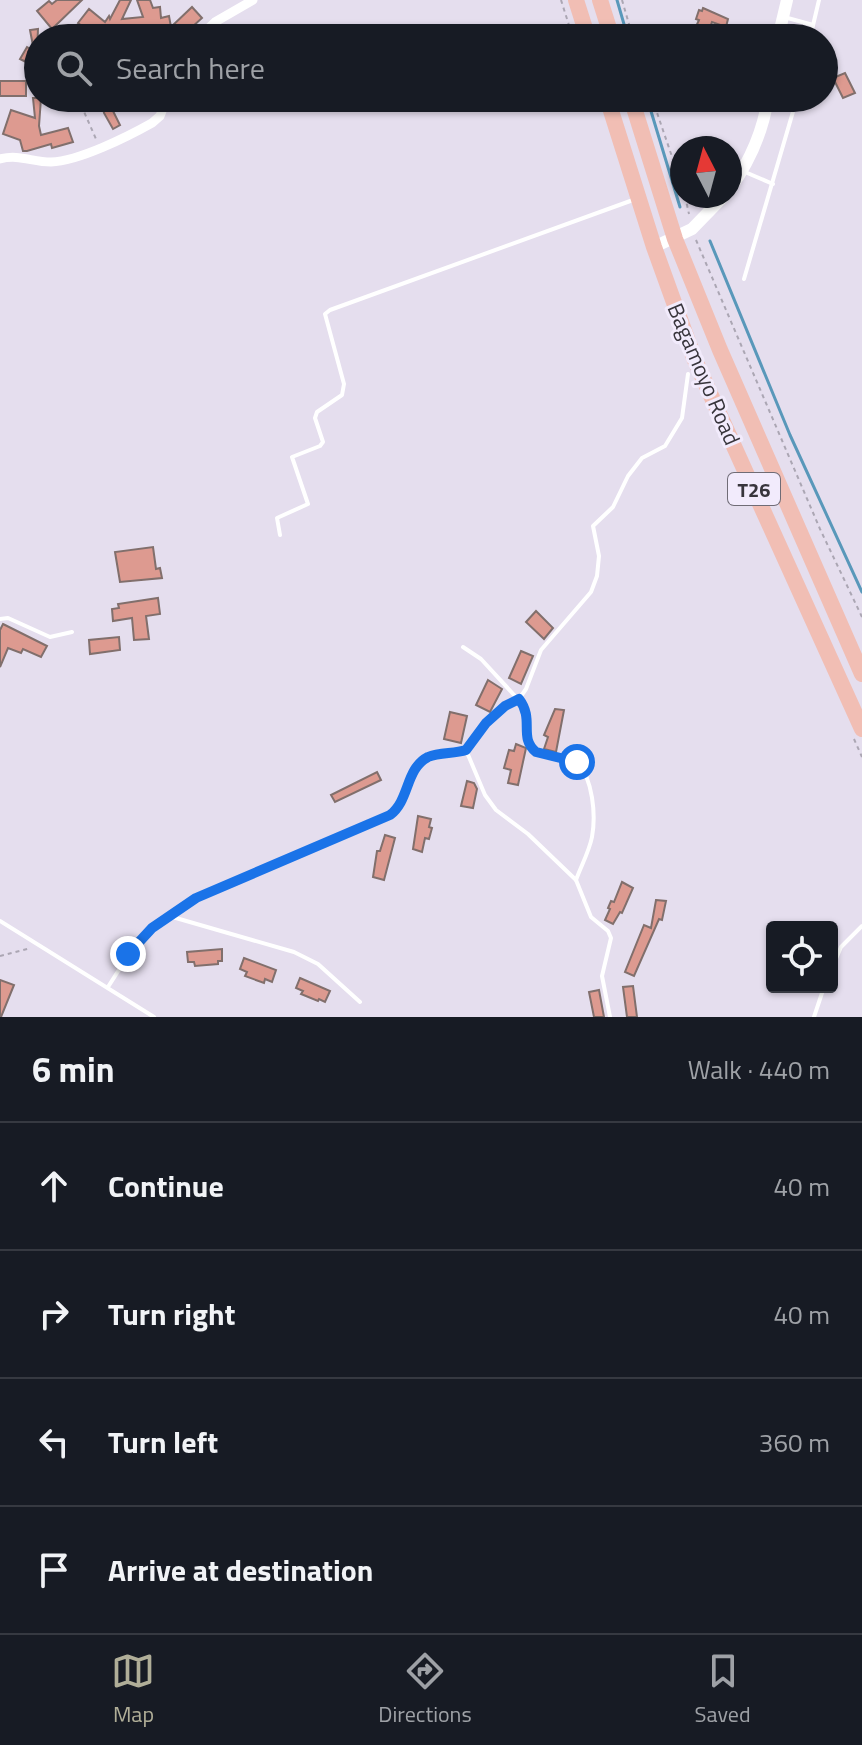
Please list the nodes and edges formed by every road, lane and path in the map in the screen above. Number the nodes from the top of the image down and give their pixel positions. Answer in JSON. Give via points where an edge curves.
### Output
{"nodes":[{"id":1,"x":253,"y":0,"type":"edge"},
{"id":2,"x":561,"y":0,"type":"edge"},
{"id":3,"x":576,"y":0,"type":"edge"},
{"id":4,"x":600,"y":0,"type":"edge"},
{"id":5,"x":622,"y":0,"type":"edge"},
{"id":6,"x":787,"y":0,"type":"edge"},
{"id":7,"x":819,"y":0,"type":"edge"},
{"id":8,"x":782,"y":16,"type":"junction"},
{"id":9,"x":213,"y":24,"type":"edge"},
{"id":10,"x":569,"y":24,"type":"edge"},
{"id":11,"x":584,"y":24,"type":"edge"},
{"id":12,"x":608,"y":24,"type":"edge"},
{"id":13,"x":629,"y":24,"type":"edge"},
{"id":14,"x":781,"y":24,"type":"edge"},
{"id":15,"x":810,"y":24,"type":"edge"},
{"id":16,"x":813,"y":24,"type":"edge"},
{"id":17,"x":84,"y":112,"type":"edge"},
{"id":18,"x":162,"y":112,"type":"edge"},
{"id":19,"x":611,"y":112,"type":"edge"},
{"id":20,"x":635,"y":112,"type":"edge"},
{"id":21,"x":657,"y":112,"type":"edge"},
{"id":22,"x":766,"y":112,"type":"edge"},
{"id":23,"x":793,"y":112,"type":"edge"},
{"id":24,"x":100,"y":147,"type":"junction"},
{"id":25,"x":670,"y":151,"type":"edge"},
{"id":26,"x":0,"y":159,"type":"edge"},
{"id":27,"x":742,"y":170,"type":"joint"},
{"id":28,"x":773,"y":184,"type":"junction"},
{"id":29,"x":639,"y":198,"type":"junction"},
{"id":30,"x":688,"y":208,"type":"edge"},
{"id":31,"x":712,"y":208,"type":"edge"},
{"id":32,"x":692,"y":229,"type":"junction"},
{"id":33,"x":675,"y":239,"type":"junction"},
{"id":34,"x":654,"y":247,"type":"junction"},
{"id":35,"x":744,"y":279,"type":"dead end"},
{"id":36,"x":688,"y":374,"type":"dead end"},
{"id":37,"x":280,"y":535,"type":"dead end"},
{"id":38,"x":862,"y":617,"type":"edge"},
{"id":39,"x":0,"y":619,"type":"edge"},
{"id":40,"x":72,"y":632,"type":"dead end"},
{"id":41,"x":463,"y":647,"type":"dead end"},
{"id":42,"x":862,"y":674,"type":"edge"},
{"id":43,"x":519,"y":699,"type":"junction"},
{"id":44,"x":862,"y":729,"type":"edge"},
{"id":45,"x":466,"y":750,"type":"junction"},
{"id":46,"x":576,"y":880,"type":"junction"},
{"id":47,"x":168,"y":916,"type":"junction"},
{"id":48,"x":0,"y":921,"type":"edge"},
{"id":49,"x":862,"y":926,"type":"edge"},
{"id":50,"x":40,"y":945,"type":"junction"},
{"id":51,"x":838,"y":954,"type":"edge"},
{"id":52,"x":0,"y":956,"type":"edge"},
{"id":53,"x":108,"y":987,"type":"junction"},
{"id":54,"x":822,"y":993,"type":"edge"},
{"id":55,"x":360,"y":1002,"type":"dead end"},
{"id":56,"x":154,"y":1017,"type":"edge"},
{"id":57,"x":610,"y":1017,"type":"edge"},
{"id":58,"x":814,"y":1017,"type":"edge"}],
"edges":[{"from":1,"to":9,"type":"street"},
{"from":2,"to":10,"type":"path"},
{"from":3,"to":11,"type":"highway"},
{"from":4,"to":12,"type":"highway"},
{"from":5,"to":13,"type":"path"},
{"from":6,"to":8,"type":"main road"},
{"from":7,"to":16,"type":"lane"},
{"from":8,"to":14,"type":"main road"},
{"from":8,"to":15,"type":"lane"},
{"from":17,"to":24,"type":"path"},
{"from":18,"to":24,"type":"street","via":[[152,123]]},
{"from":19,"to":29,"type":"highway","name":"Bagamoyo Road","number":"T26"},
{"from":20,"to":33,"type":"highway","name":"Bagamoyo Road","number":"T26"},
{"from":21,"to":25,"type":"path"},
{"from":22,"to":27,"type":"main road"},
{"from":23,"to":28,"type":"lane"},
{"from":24,"to":26,"type":"street","via":[[53,162],[18,156]]},
{"from":27,"to":28,"type":"lane"},
{"from":28,"to":35,"type":"lane"},
{"from":29,"to":34,"type":"highway","name":"Bagamoyo Road","number":"T26"},
{"from":29,"to":37,"type":"lane","via":[[325,314],[344,384],[342,395],[317,412],[320,446],[292,457],[308,504],[277,518]]},
{"from":30,"to":32,"type":"path"},
{"from":31,"to":32,"type":"main road"},
{"from":32,"to":33,"type":"main road"},
{"from":32,"to":38,"type":"path"},
{"from":33,"to":34,"type":"main road"},
{"from":33,"to":42,"type":"highway","name":"Bagamoyo Road","number":"T26"},
{"from":34,"to":44,"type":"highway","name":"Bagamoyo Road","number":"T26","via":[[694,358]]},
{"from":36,"to":43,"type":"lane","via":[[682,418],[665,446],[642,458],[613,507],[593,526],[599,556],[591,592],[541,650]]},
{"from":39,"to":40,"type":"lane","via":[[50,637]]},
{"from":41,"to":43,"type":"lane"},
{"from":43,"to":45,"type":"lane","via":[[486,723]]},
{"from":43,"to":46,"type":"lane","via":[[527,712],[531,749],[577,762],[584,771],[592,837]]},
{"from":45,"to":46,"type":"lane","via":[[496,810]]},
{"from":45,"to":47,"type":"lane","via":[[422,761],[402,804],[390,815],[196,898]]},
{"from":46,"to":57,"type":"lane","via":[[586,909],[611,938],[602,976]]},
{"from":47,"to":53,"type":"lane","via":[[128,954]]},
{"from":47,"to":55,"type":"lane","via":[[294,952],[318,964]]},
{"from":48,"to":50,"type":"lane"},
{"from":49,"to":51,"type":"lane"},
{"from":50,"to":52,"type":"path"},
{"from":50,"to":53,"type":"lane"},
{"from":53,"to":56,"type":"lane"},
{"from":54,"to":58,"type":"lane"}]}
